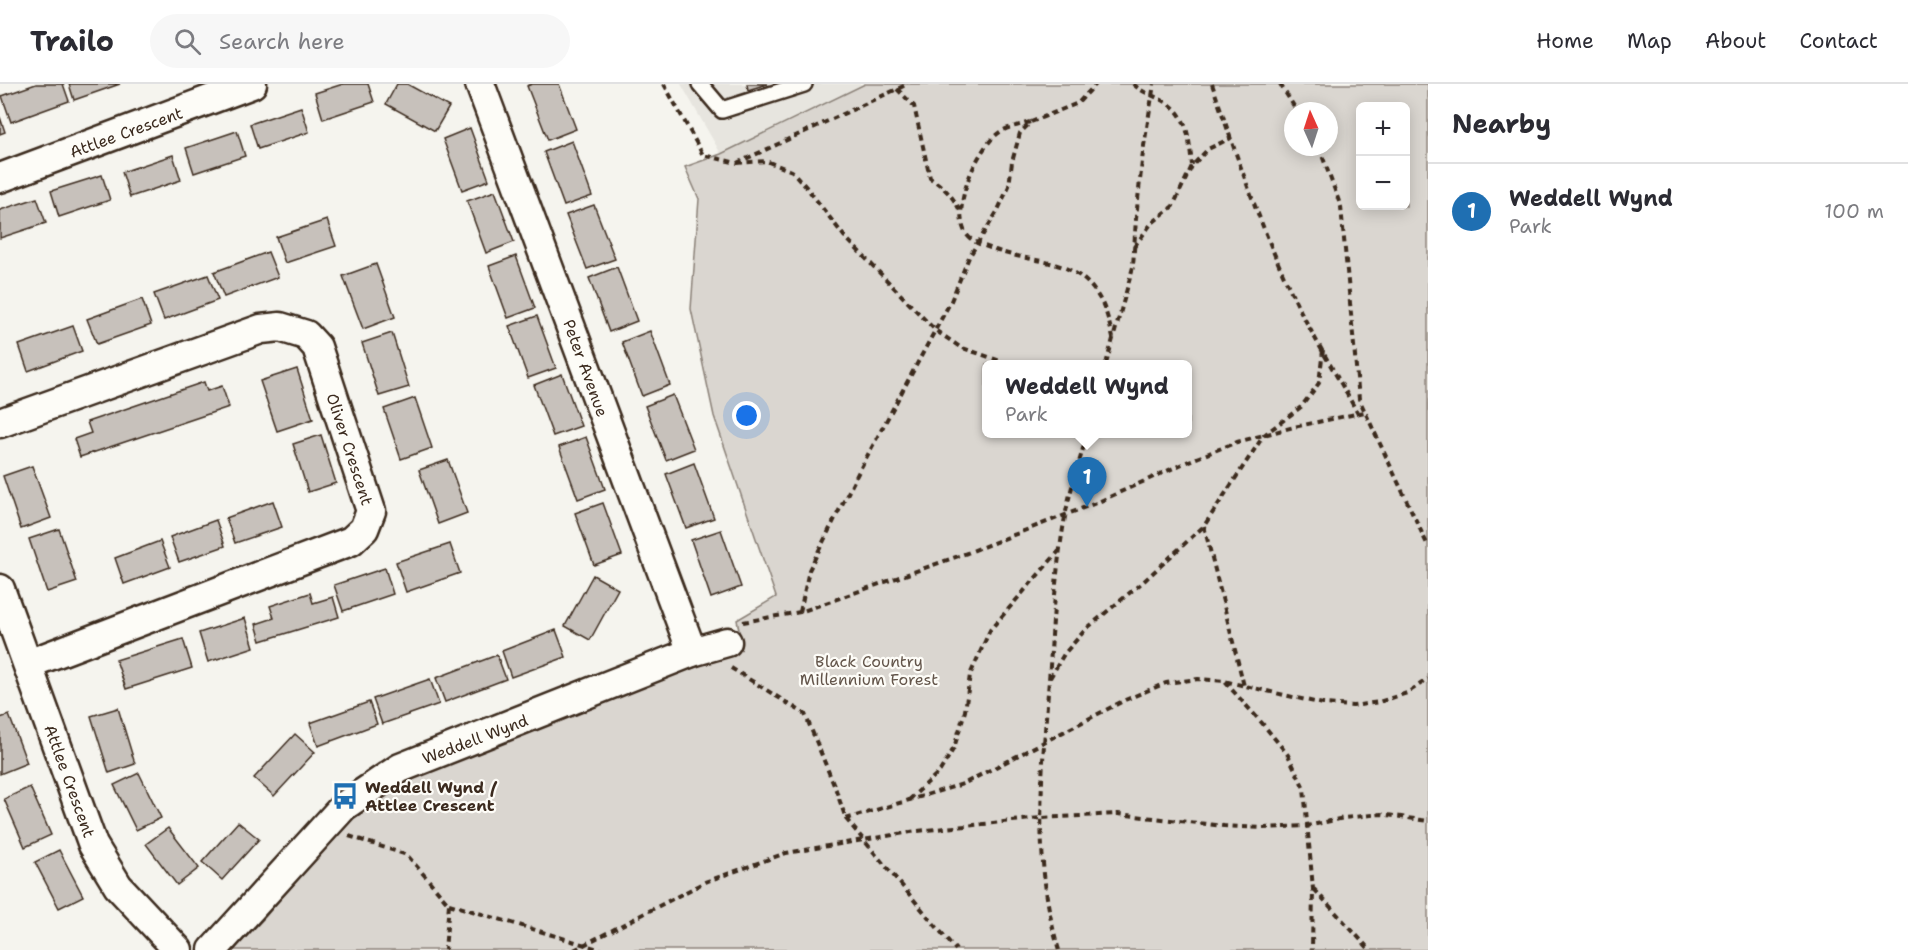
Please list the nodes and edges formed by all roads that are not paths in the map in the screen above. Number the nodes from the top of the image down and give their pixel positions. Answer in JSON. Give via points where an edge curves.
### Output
{"nodes":[{"id":1,"x":252,"y":84,"type":"edge"},
{"id":2,"x":480,"y":84,"type":"edge"},
{"id":3,"x":700,"y":84,"type":"edge"},
{"id":4,"x":804,"y":84,"type":"edge"},
{"id":5,"x":0,"y":178,"type":"edge"},
{"id":6,"x":0,"y":423,"type":"edge"},
{"id":7,"x":0,"y":589,"type":"edge"},
{"id":8,"x":734,"y":644,"type":"road end"},
{"id":9,"x":692,"y":652,"type":"junction"},
{"id":10,"x":28,"y":664,"type":"junction"},
{"id":11,"x":178,"y":950,"type":"edge"},
{"id":12,"x":213,"y":950,"type":"edge"}],
"edges":[{"from":1,"to":5,"type":"street","name":"Attlee Crescent"},
{"from":2,"to":9,"type":"street","name":"Peter Avenue"},
{"from":3,"to":4,"type":"lane","via":[[722,110]]},
{"from":6,"to":10,"type":"street","name":"Oliver Crescent","via":[[261,328],[280,327],[306,335],[317,347],[371,511],[364,529],[340,546]]},
{"from":7,"to":10,"type":"street","name":"Attlee Crescent"},
{"from":8,"to":9,"type":"street","name":"Weddell Wynd"},
{"from":9,"to":12,"type":"street","name":"Weddell Wynd","via":[[400,768],[344,806]]},
{"from":10,"to":11,"type":"street","name":"Attlee Crescent","via":[[93,845],[118,886]]}]}
